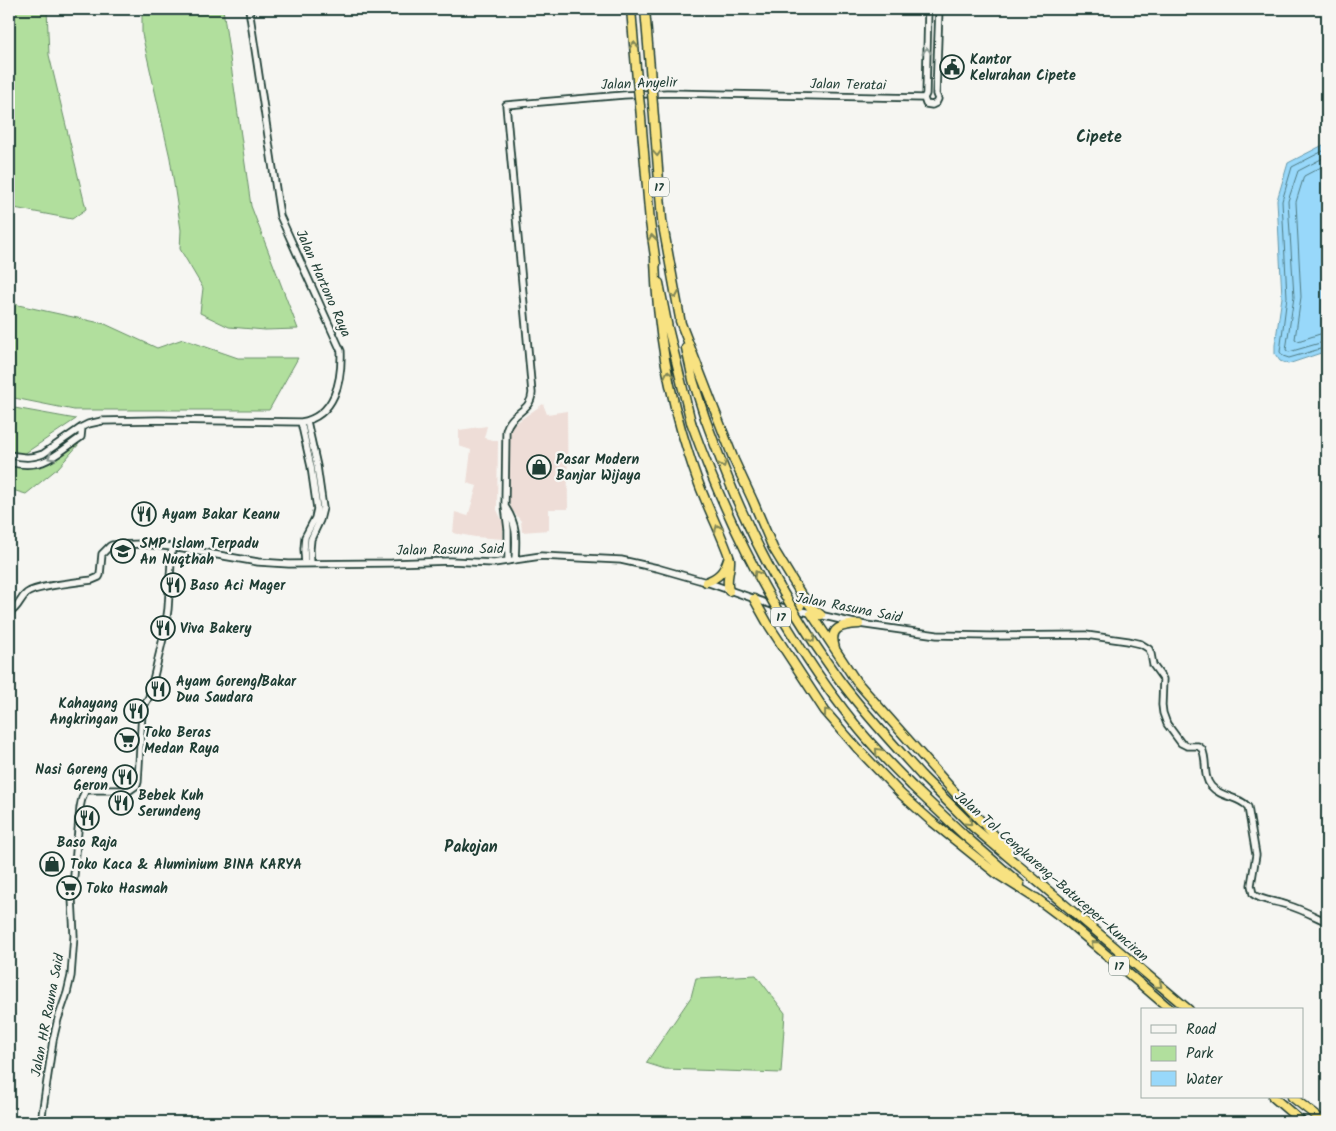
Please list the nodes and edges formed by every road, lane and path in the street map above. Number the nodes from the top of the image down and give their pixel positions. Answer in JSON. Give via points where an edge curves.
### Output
{"nodes":[{"id":1,"x":249,"y":9,"type":"edge"},
{"id":2,"x":631,"y":9,"type":"edge"},
{"id":3,"x":645,"y":9,"type":"edge"},
{"id":4,"x":928,"y":9,"type":"edge"},
{"id":5,"x":938,"y":9,"type":"edge"},
{"id":6,"x":772,"y":96,"type":"joint"},
{"id":7,"x":924,"y":98,"type":"junction"},
{"id":8,"x":655,"y":260,"type":"junction"},
{"id":9,"x":680,"y":321,"type":"junction"},
{"id":10,"x":304,"y":421,"type":"junction"},
{"id":11,"x":82,"y":428,"type":"junction"},
{"id":12,"x":9,"y":454,"type":"edge"},
{"id":13,"x":9,"y":462,"type":"edge"},
{"id":14,"x":505,"y":506,"type":"junction"},
{"id":15,"x":516,"y":538,"type":"junction"},
{"id":16,"x":508,"y":539,"type":"junction"},
{"id":17,"x":172,"y":547,"type":"junction"},
{"id":18,"x":728,"y":551,"type":"junction"},
{"id":19,"x":515,"y":560,"type":"junction"},
{"id":20,"x":508,"y":561,"type":"junction"},
{"id":21,"x":308,"y":564,"type":"junction"},
{"id":22,"x":706,"y":582,"type":"junction"},
{"id":23,"x":729,"y":591,"type":"junction"},
{"id":24,"x":801,"y":594,"type":"junction"},
{"id":25,"x":754,"y":599,"type":"junction"},
{"id":26,"x":775,"y":606,"type":"junction"},
{"id":27,"x":795,"y":610,"type":"junction"},
{"id":28,"x":9,"y":613,"type":"edge"},
{"id":29,"x":811,"y":613,"type":"junction"},
{"id":30,"x":821,"y":615,"type":"junction"},
{"id":31,"x":768,"y":624,"type":"junction"},
{"id":32,"x":859,"y":624,"type":"junction"},
{"id":33,"x":836,"y":652,"type":"junction"},
{"id":34,"x":1033,"y":878,"type":"junction"},
{"id":35,"x":1038,"y":900,"type":"junction"},
{"id":36,"x":1327,"y":922,"type":"edge"},
{"id":37,"x":1168,"y":1008,"type":"edge"},
{"id":38,"x":1187,"y":1008,"type":"edge"},
{"id":39,"x":1274,"y":1098,"type":"edge"},
{"id":40,"x":1293,"y":1098,"type":"edge"},
{"id":41,"x":41,"y":1122,"type":"edge"},
{"id":42,"x":1302,"y":1122,"type":"edge"},
{"id":43,"x":1324,"y":1122,"type":"edge"}],
"edges":[{"from":1,"to":10,"type":"street","name":"Jalan Hartono Raya","via":[[280,216],[341,351],[335,394],[325,410],[314,419]]},
{"from":8,"to":2,"type":"highway","name":"Jalan Tol Cengkareng–Batuceper–Kunciran","number":"17","one_way":true,"bridge":true},
{"from":3,"to":9,"type":"highway","name":"Jalan Tol Cengkareng–Batuceper–Kunciran","number":"17","one_way":true,"bridge":true,"via":[[662,220]]},
{"from":7,"to":4,"type":"street","one_way":true},
{"from":5,"to":7,"type":"street","name":"Jalan Teratai","via":[[938,99],[930,105]]},
{"from":6,"to":7,"type":"street","name":"Jalan Teratai"},
{"from":6,"to":14,"type":"street","name":"Jalan Anyelir","via":[[641,94],[506,105],[532,399],[507,425]]},
{"from":18,"to":8,"type":"highway","one_way":true,"via":[[704,498],[678,419],[657,303]]},
{"from":35,"to":8,"type":"highway","name":"Jalan Tol Cengkareng–Batuceper–Kunciran","number":"17","one_way":true,"bridge":true,"via":[[912,786],[858,728],[774,606],[726,512],[691,422]]},
{"from":9,"to":24,"type":"highway","via":[[734,460],[773,548]]},
{"from":9,"to":34,"type":"highway","name":"Jalan Tol Cengkareng–Batuceper–Kunciran","number":"17","one_way":true,"bridge":true,"via":[[705,418],[740,507],[763,556],[812,639],[869,718],[922,776],[973,827]]},
{"from":10,"to":11,"type":"street","via":[[110,420]]},
{"from":10,"to":21,"type":"street","via":[[317,509],[305,537]]},
{"from":11,"to":12,"type":"street","via":[[36,457]]},
{"from":11,"to":13,"type":"street","one_way":true,"via":[[81,437],[41,463],[21,465]]},
{"from":14,"to":15,"type":"street","via":[[513,518]]},
{"from":14,"to":16,"type":"street"},
{"from":15,"to":16,"type":"street"},
{"from":15,"to":19,"type":"street"},
{"from":16,"to":20,"type":"street"},
{"from":17,"to":21,"type":"street","name":"Jalan Rasuna Said","via":[[258,562]]},
{"from":17,"to":28,"type":"street","name":"Jalan Rasuna Said","via":[[112,545],[102,554],[99,577],[30,591]]},
{"from":17,"to":41,"type":"street","name":"Jalan HR Rauna Said","via":[[165,630],[150,697],[142,712],[137,785],[130,790],[86,790],[83,794],[72,898],[71,976],[53,1040]]},
{"from":18,"to":22,"type":"highway","via":[[723,572]]},
{"from":18,"to":23,"type":"highway","via":[[731,563],[727,582]]},
{"from":19,"to":20,"type":"street","name":"Jalan Rasuna Said"},
{"from":19,"to":22,"type":"street","name":"Jalan Rasuna Said","via":[[541,556],[621,560]]},
{"from":20,"to":21,"type":"street","name":"Jalan Rasuna Said"},
{"from":22,"to":23,"type":"street","name":"Jalan Rasuna Said"},
{"from":23,"to":25,"type":"street","name":"Jalan Rasuna Said"},
{"from":24,"to":27,"type":"highway","via":[[799,608]]},
{"from":24,"to":30,"type":"highway"},
{"from":25,"to":26,"type":"street","name":"Jalan Rasuna Said"},
{"from":25,"to":31,"type":"highway"},
{"from":26,"to":27,"type":"street","name":"Jalan Rasuna Said"},
{"from":26,"to":31,"type":"highway","via":[[767,612]]},
{"from":27,"to":29,"type":"street","name":"Jalan Rasuna Said"},
{"from":29,"to":30,"type":"street","name":"Jalan Rasuna Said"},
{"from":29,"to":33,"type":"highway"},
{"from":30,"to":32,"type":"street","name":"Jalan Rasuna Said"},
{"from":35,"to":31,"type":"highway","one_way":true,"via":[[997,874],[901,794],[825,711]]},
{"from":32,"to":33,"type":"highway","via":[[844,625],[834,632],[832,640]]},
{"from":32,"to":36,"type":"street","name":"Jalan Rasuna Said","via":[[937,634],[1086,635],[1146,646],[1163,679],[1163,713],[1172,732],[1180,743],[1202,748],[1207,778],[1214,789],[1248,807],[1256,855],[1253,894]]},
{"from":33,"to":34,"type":"highway","via":[[856,681]]},
{"from":34,"to":38,"type":"highway","name":"Jalan Tol Cengkareng–Batuceper–Kunciran","number":"17","one_way":true},
{"from":37,"to":35,"type":"highway","name":"Jalan Tol Cengkareng–Batuceper–Kunciran","number":"17","one_way":true},
{"from":39,"to":42,"type":"highway"},
{"from":40,"to":43,"type":"highway"}]}
